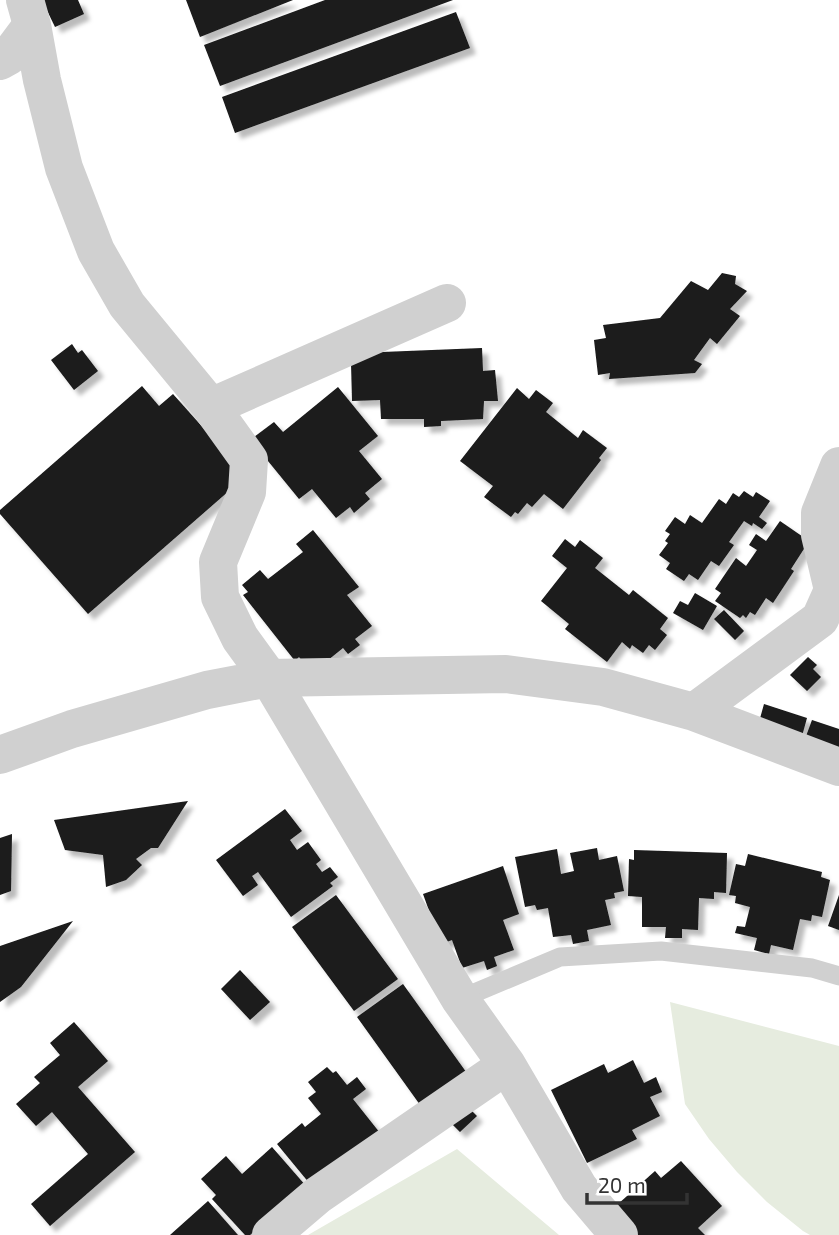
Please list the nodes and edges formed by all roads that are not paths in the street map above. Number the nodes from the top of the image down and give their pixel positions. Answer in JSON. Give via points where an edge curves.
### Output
{"nodes":[{"id":1,"x":29,"y":12,"type":"edge"},
{"id":2,"x":0,"y":61,"type":"edge"},
{"id":3,"x":447,"y":303,"type":"dead end"},
{"id":4,"x":211,"y":407,"type":"junction"},
{"id":5,"x":839,"y":466,"type":"edge"},
{"id":6,"x":269,"y":678,"type":"junction"},
{"id":7,"x":695,"y":712,"type":"junction"},
{"id":8,"x":0,"y":755,"type":"edge"},
{"id":9,"x":839,"y":767,"type":"edge"},
{"id":10,"x":839,"y":976,"type":"edge"},
{"id":11,"x":460,"y":999,"type":"junction"},
{"id":12,"x":507,"y":1065,"type":"junction"},
{"id":13,"x":271,"y":1235,"type":"edge"},
{"id":14,"x":619,"y":1235,"type":"edge"}],
"edges":[{"from":1,"to":2,"type":"street","via":[[9,56]]},
{"from":1,"to":4,"type":"street","via":[[64,168],[96,251],[127,305]]},
{"from":3,"to":4,"type":"street"},
{"from":4,"to":6,"type":"street","via":[[249,460],[247,492],[218,562],[220,597],[240,638]]},
{"from":5,"to":7,"type":"street","via":[[820,513],[833,590],[820,619]]},
{"from":6,"to":7,"type":"street","via":[[506,674],[603,687]]},
{"from":6,"to":8,"type":"street","via":[[180,698]]},
{"from":6,"to":11,"type":"street"},
{"from":7,"to":9,"type":"street"},
{"from":10,"to":11,"type":"lane","via":[[812,968],[661,951],[561,957]]},
{"from":11,"to":12,"type":"street"},
{"from":12,"to":13,"type":"street","via":[[318,1195]]},
{"from":12,"to":14,"type":"street","via":[[579,1188]]}]}
